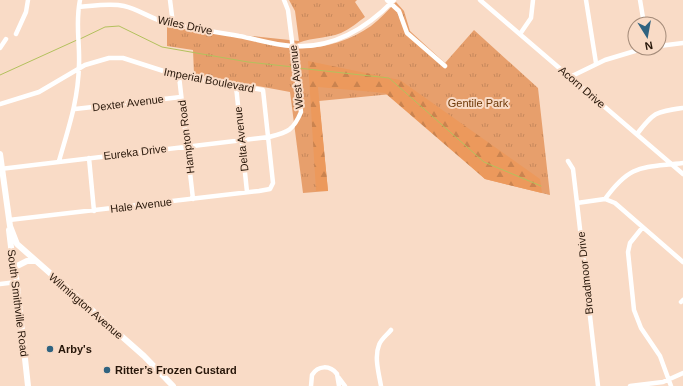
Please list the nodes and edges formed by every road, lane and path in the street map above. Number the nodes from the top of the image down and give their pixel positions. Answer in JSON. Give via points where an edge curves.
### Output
{"nodes":[{"id":1,"x":28,"y":0,"type":"edge"},
{"id":2,"x":80,"y":0,"type":"edge"},
{"id":3,"x":170,"y":0,"type":"edge"},
{"id":4,"x":284,"y":0,"type":"edge"},
{"id":5,"x":480,"y":0,"type":"edge"},
{"id":6,"x":533,"y":0,"type":"edge"},
{"id":7,"x":586,"y":0,"type":"edge"},
{"id":8,"x":640,"y":0,"type":"edge"},
{"id":9,"x":390,"y":1,"type":"edge"},
{"id":10,"x":79,"y":7,"type":"junction"},
{"id":11,"x":643,"y":16,"type":"edge"},
{"id":12,"x":173,"y":24,"type":"junction"},
{"id":13,"x":16,"y":34,"type":"dead end"},
{"id":14,"x":520,"y":34,"type":"junction"},
{"id":15,"x":6,"y":39,"type":"dead end"},
{"id":16,"x":683,"y":43,"type":"edge"},
{"id":17,"x":667,"y":45,"type":"edge"},
{"id":18,"x":293,"y":46,"type":"junction"},
{"id":19,"x":0,"y":48,"type":"edge"},
{"id":20,"x":627,"y":54,"type":"edge"},
{"id":21,"x":596,"y":63,"type":"junction"},
{"id":22,"x":445,"y":66,"type":"dead end"},
{"id":23,"x":79,"y":68,"type":"junction"},
{"id":24,"x":179,"y":76,"type":"junction"},
{"id":25,"x":570,"y":77,"type":"junction"},
{"id":26,"x":236,"y":86,"type":"junction"},
{"id":27,"x":181,"y":97,"type":"junction"},
{"id":28,"x":0,"y":104,"type":"edge"},
{"id":29,"x":683,"y":108,"type":"edge"},
{"id":30,"x":75,"y":109,"type":"junction"},
{"id":31,"x":636,"y":134,"type":"junction"},
{"id":32,"x":269,"y":137,"type":"junction"},
{"id":33,"x":241,"y":140,"type":"junction"},
{"id":34,"x":187,"y":146,"type":"junction"},
{"id":35,"x":0,"y":154,"type":"edge"},
{"id":36,"x":89,"y":158,"type":"junction"},
{"id":37,"x":59,"y":161,"type":"junction"},
{"id":38,"x":568,"y":161,"type":"dead end"},
{"id":39,"x":683,"y":163,"type":"edge"},
{"id":40,"x":672,"y":164,"type":"junction"},
{"id":41,"x":1,"y":169,"type":"edge"},
{"id":42,"x":683,"y":174,"type":"edge"},
{"id":43,"x":247,"y":192,"type":"junction"},
{"id":44,"x":193,"y":199,"type":"junction"},
{"id":45,"x":605,"y":199,"type":"junction"},
{"id":46,"x":577,"y":203,"type":"junction"},
{"id":47,"x":94,"y":211,"type":"junction"},
{"id":48,"x":9,"y":220,"type":"junction"},
{"id":49,"x":642,"y":228,"type":"junction"},
{"id":50,"x":35,"y":261,"type":"junction"},
{"id":51,"x":683,"y":262,"type":"edge"},
{"id":52,"x":15,"y":267,"type":"junction"},
{"id":53,"x":17,"y":282,"type":"junction"},
{"id":54,"x":0,"y":284,"type":"edge"},
{"id":55,"x":391,"y":330,"type":"dead end"},
{"id":56,"x":683,"y":373,"type":"edge"},
{"id":57,"x":339,"y":377,"type":"junction"},
{"id":58,"x":310,"y":380,"type":"junction"},
{"id":59,"x":669,"y":380,"type":"junction"},
{"id":60,"x":28,"y":386,"type":"edge"},
{"id":61,"x":174,"y":386,"type":"edge"},
{"id":62,"x":308,"y":386,"type":"edge"},
{"id":63,"x":311,"y":386,"type":"edge"},
{"id":64,"x":339,"y":386,"type":"edge"},
{"id":65,"x":345,"y":386,"type":"edge"},
{"id":66,"x":381,"y":386,"type":"edge"},
{"id":67,"x":598,"y":386,"type":"edge"},
{"id":68,"x":630,"y":386,"type":"edge"},
{"id":69,"x":671,"y":386,"type":"edge"}],
"edges":[{"from":1,"to":13,"type":"street","via":[[26,12]]},
{"from":2,"to":10,"type":"street"},
{"from":3,"to":12,"type":"street"},
{"from":4,"to":18,"type":"street","name":"West Avenue","via":[[288,10]]},
{"from":5,"to":14,"type":"street","name":"Acorn Drive"},
{"from":6,"to":14,"type":"street","via":[[531,18]]},
{"from":7,"to":21,"type":"street"},
{"from":8,"to":11,"type":"street"},
{"from":9,"to":18,"type":"street","name":"Wiles Drive","via":[[363,27],[342,38],[321,45]]},
{"from":9,"to":22,"type":"street","via":[[400,11],[407,33]]},
{"from":10,"to":12,"type":"street","name":"Wiles Drive","via":[[123,6]]},
{"from":10,"to":23,"type":"street","via":[[76,34]]},
{"from":12,"to":18,"type":"street","name":"Wiles Drive"},
{"from":14,"to":25,"type":"street","name":"Acorn Drive"},
{"from":15,"to":19,"type":"street"},
{"from":16,"to":17,"type":"street"},
{"from":18,"to":32,"type":"street","name":"West Avenue","via":[[301,112],[295,125],[286,133]]},
{"from":20,"to":21,"type":"street"},
{"from":21,"to":25,"type":"street"},
{"from":23,"to":24,"type":"street","name":"Imperial Boulevard","via":[[102,59],[116,58]]},
{"from":23,"to":28,"type":"street","name":"Imperial Boulevard","via":[[40,92]]},
{"from":23,"to":30,"type":"street"},
{"from":24,"to":26,"type":"street","name":"Imperial Boulevard"},
{"from":24,"to":27,"type":"street","name":"Hampton Road"},
{"from":25,"to":31,"type":"street","name":"Acorn Drive"},
{"from":26,"to":32,"type":"street","name":"Imperial Boulevard","via":[[263,90]]},
{"from":26,"to":33,"type":"street","name":"Delta Avenue"},
{"from":27,"to":30,"type":"street","name":"Dexter Avenue"},
{"from":27,"to":34,"type":"street","name":"Hampton Road"},
{"from":29,"to":31,"type":"street","via":[[657,112]]},
{"from":30,"to":37,"type":"street"},
{"from":31,"to":40,"type":"street","name":"Acorn Drive"},
{"from":32,"to":33,"type":"street","name":"Eureka Drive"},
{"from":32,"to":43,"type":"street","name":"Hale Avenue","via":[[272,188]]},
{"from":33,"to":34,"type":"street","name":"Eureka Drive"},
{"from":33,"to":43,"type":"street","name":"Delta Avenue"},
{"from":34,"to":36,"type":"street","name":"Eureka Drive"},
{"from":34,"to":44,"type":"street","name":"Hampton Road"},
{"from":35,"to":41,"type":"main road"},
{"from":36,"to":37,"type":"street","name":"Eureka Drive"},
{"from":36,"to":47,"type":"street"},
{"from":37,"to":41,"type":"street","name":"Eureka Drive"},
{"from":38,"to":46,"type":"street","name":"Broadmoor Drive","via":[[573,169]]},
{"from":39,"to":40,"type":"street"},
{"from":40,"to":42,"type":"street","name":"Acorn Drive"},
{"from":40,"to":45,"type":"street","via":[[630,171]]},
{"from":41,"to":48,"type":"main road"},
{"from":43,"to":44,"type":"street","name":"Hale Avenue"},
{"from":44,"to":47,"type":"street","name":"Hale Avenue"},
{"from":45,"to":46,"type":"street"},
{"from":45,"to":49,"type":"street","via":[[615,203]]},
{"from":46,"to":67,"type":"street","name":"Broadmoor Drive"},
{"from":47,"to":48,"type":"street","name":"Hale Avenue"},
{"from":48,"to":50,"type":"main road","name":"Wilmington Avenue","via":[[17,244]]},
{"from":48,"to":52,"type":"main road","name":"South Smithville Road","via":[[9,238]]},
{"from":49,"to":51,"type":"street"},
{"from":49,"to":59,"type":"street","via":[[630,242],[628,252],[634,310],[641,328],[660,356]]},
{"from":50,"to":52,"type":"main road","via":[[27,261]]},
{"from":50,"to":61,"type":"main road","name":"Wilmington Avenue","via":[[144,356]]},
{"from":52,"to":53,"type":"main road","name":"South Smithville Road"},
{"from":53,"to":54,"type":"street"},
{"from":53,"to":60,"type":"main road","name":"South Smithville Road"},
{"from":55,"to":66,"type":"street","via":[[378,348],[377,363]]},
{"from":56,"to":59,"type":"street"},
{"from":57,"to":58,"type":"street","via":[[334,370],[323,367],[314,372]]},
{"from":57,"to":64,"type":"street"},
{"from":57,"to":65,"type":"street"},
{"from":58,"to":62,"type":"street"},
{"from":58,"to":63,"type":"street"},
{"from":59,"to":68,"type":"street"},
{"from":59,"to":69,"type":"street"}]}
